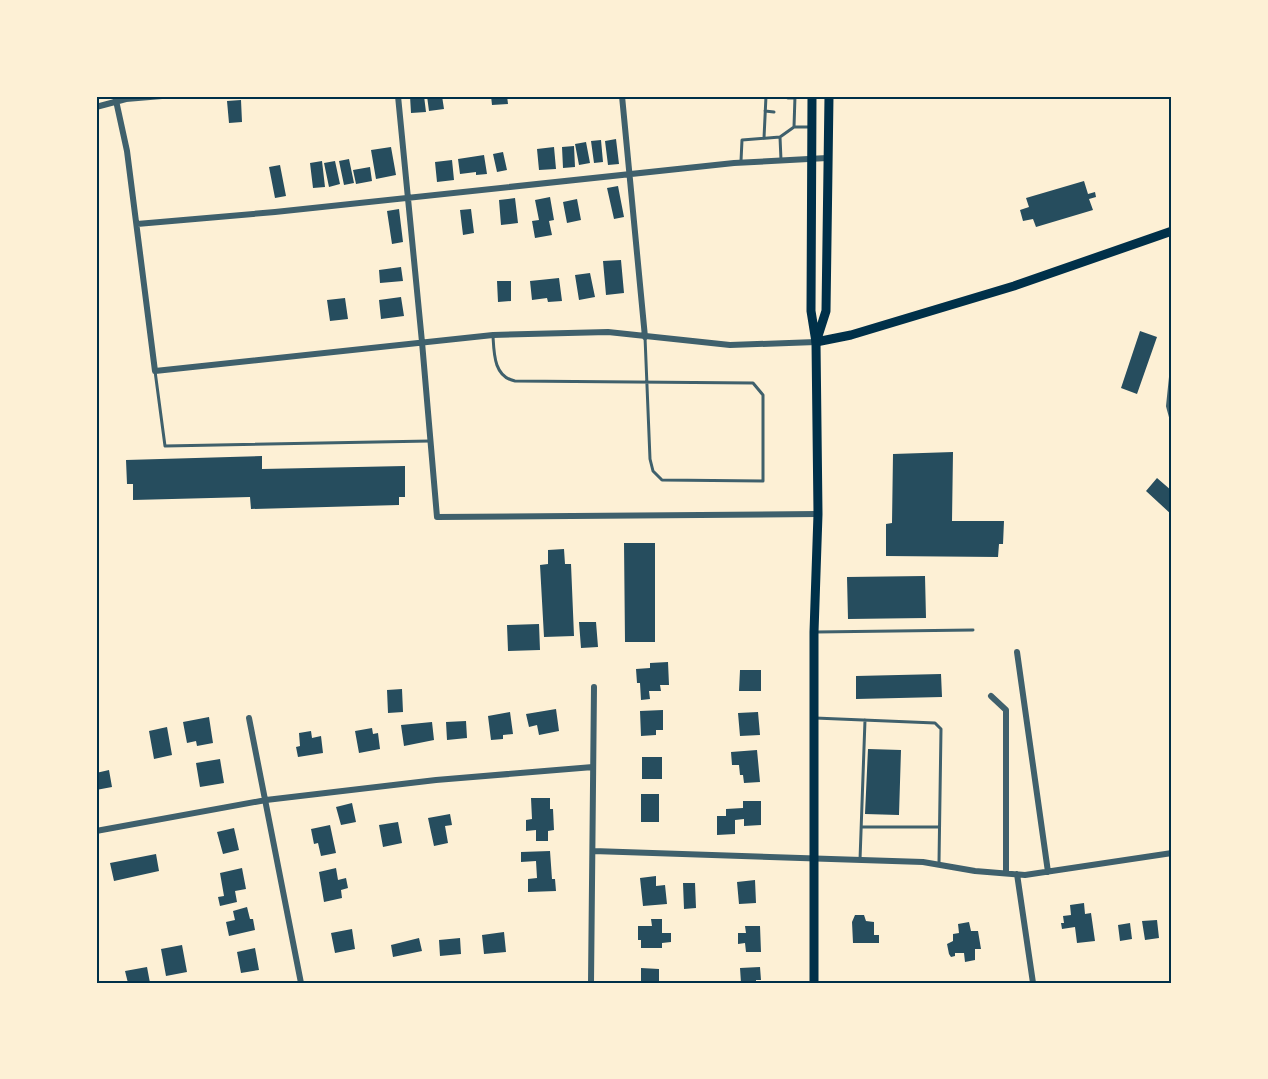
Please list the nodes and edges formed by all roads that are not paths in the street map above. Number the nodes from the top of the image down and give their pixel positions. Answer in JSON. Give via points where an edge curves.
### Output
{"nodes":[{"id":1,"x":162,"y":96,"type":"edge"},
{"id":2,"x":398,"y":96,"type":"edge"},
{"id":3,"x":622,"y":96,"type":"edge"},
{"id":4,"x":766,"y":96,"type":"edge"},
{"id":5,"x":812,"y":96,"type":"edge"},
{"id":6,"x":829,"y":96,"type":"edge"},
{"id":7,"x":774,"y":97,"type":"edge"},
{"id":8,"x":795,"y":97,"type":"edge"},
{"id":9,"x":116,"y":98,"type":"edge"},
{"id":10,"x":788,"y":98,"type":"dead end"},
{"id":11,"x":96,"y":107,"type":"edge"},
{"id":12,"x":765,"y":111,"type":"junction"},
{"id":13,"x":774,"y":112,"type":"dead end"},
{"id":14,"x":788,"y":113,"type":"dead end"},
{"id":15,"x":794,"y":113,"type":"junction"},
{"id":16,"x":794,"y":127,"type":"junction"},
{"id":17,"x":811,"y":128,"type":"junction"},
{"id":18,"x":780,"y":137,"type":"junction"},
{"id":19,"x":764,"y":138,"type":"junction"},
{"id":20,"x":810,"y":158,"type":"junction"},
{"id":21,"x":827,"y":158,"type":"junction"},
{"id":22,"x":781,"y":160,"type":"junction"},
{"id":23,"x":741,"y":163,"type":"junction"},
{"id":24,"x":629,"y":174,"type":"junction"},
{"id":25,"x":408,"y":197,"type":"junction"},
{"id":26,"x":137,"y":224,"type":"junction"},
{"id":27,"x":1172,"y":231,"type":"edge"},
{"id":28,"x":493,"y":335,"type":"junction"},
{"id":29,"x":645,"y":337,"type":"junction"},
{"id":30,"x":422,"y":342,"type":"junction"},
{"id":31,"x":816,"y":342,"type":"junction"},
{"id":32,"x":156,"y":371,"type":"junction"},
{"id":33,"x":1172,"y":377,"type":"edge"},
{"id":34,"x":648,"y":382,"type":"junction"},
{"id":35,"x":1172,"y":417,"type":"edge"},
{"id":36,"x":430,"y":441,"type":"junction"},
{"id":37,"x":818,"y":514,"type":"junction"},
{"id":38,"x":973,"y":630,"type":"dead end"},
{"id":39,"x":814,"y":632,"type":"junction"},
{"id":40,"x":1017,"y":652,"type":"dead end"},
{"id":41,"x":594,"y":687,"type":"dead end"},
{"id":42,"x":991,"y":696,"type":"dead end"},
{"id":43,"x":249,"y":718,"type":"dead end"},
{"id":44,"x":815,"y":718,"type":"junction"},
{"id":45,"x":864,"y":720,"type":"junction"},
{"id":46,"x":593,"y":767,"type":"junction"},
{"id":47,"x":266,"y":800,"type":"junction"},
{"id":48,"x":861,"y":827,"type":"junction"},
{"id":49,"x":939,"y":827,"type":"junction"},
{"id":50,"x":96,"y":831,"type":"edge"},
{"id":51,"x":592,"y":851,"type":"junction"},
{"id":52,"x":1172,"y":853,"type":"edge"},
{"id":53,"x":813,"y":857,"type":"junction"},
{"id":54,"x":860,"y":860,"type":"junction"},
{"id":55,"x":939,"y":865,"type":"junction"},
{"id":56,"x":1048,"y":872,"type":"junction"},
{"id":57,"x":1006,"y":873,"type":"junction"},
{"id":58,"x":1017,"y":874,"type":"junction"},
{"id":59,"x":301,"y":983,"type":"edge"},
{"id":60,"x":591,"y":983,"type":"edge"},
{"id":61,"x":814,"y":983,"type":"edge"},
{"id":62,"x":1033,"y":983,"type":"edge"}],
"edges":[{"from":1,"to":9,"type":"street"},
{"from":2,"to":25,"type":"street"},
{"from":3,"to":24,"type":"street"},
{"from":4,"to":7,"type":"lane"},
{"from":4,"to":12,"type":"lane"},
{"from":5,"to":17,"type":"main road"},
{"from":6,"to":21,"type":"main road"},
{"from":8,"to":10,"type":"lane"},
{"from":8,"to":15,"type":"lane"},
{"from":9,"to":11,"type":"street"},
{"from":9,"to":26,"type":"street"},
{"from":12,"to":13,"type":"lane"},
{"from":12,"to":19,"type":"lane"},
{"from":14,"to":15,"type":"lane"},
{"from":15,"to":16,"type":"lane"},
{"from":16,"to":17,"type":"lane"},
{"from":16,"to":18,"type":"lane"},
{"from":17,"to":20,"type":"main road"},
{"from":18,"to":19,"type":"lane"},
{"from":18,"to":22,"type":"lane"},
{"from":19,"to":23,"type":"lane","via":[[742,140]]},
{"from":20,"to":21,"type":"street"},
{"from":20,"to":22,"type":"street"},
{"from":20,"to":31,"type":"main road","via":[[811,311]]},
{"from":21,"to":31,"type":"main road","via":[[826,311]]},
{"from":22,"to":23,"type":"street"},
{"from":23,"to":24,"type":"street"},
{"from":24,"to":25,"type":"street"},
{"from":24,"to":29,"type":"street"},
{"from":25,"to":26,"type":"street"},
{"from":25,"to":30,"type":"street"},
{"from":26,"to":32,"type":"street"},
{"from":27,"to":31,"type":"main road","via":[[1014,286]]},
{"from":28,"to":29,"type":"street","via":[[608,332]]},
{"from":28,"to":30,"type":"street"},
{"from":28,"to":34,"type":"lane","via":[[497,368],[507,380]]},
{"from":29,"to":31,"type":"street","via":[[730,345]]},
{"from":29,"to":34,"type":"lane"},
{"from":30,"to":32,"type":"street"},
{"from":30,"to":36,"type":"street"},
{"from":31,"to":37,"type":"main road"},
{"from":32,"to":36,"type":"lane","via":[[165,446]]},
{"from":33,"to":35,"type":"street"},
{"from":34,"to":34,"type":"lane","via":[[650,459],[653,471],[662,480],[764,481],[763,395],[753,383]]},
{"from":36,"to":37,"type":"street","via":[[437,517]]},
{"from":37,"to":39,"type":"main road"},
{"from":38,"to":39,"type":"lane"},
{"from":39,"to":44,"type":"main road"},
{"from":40,"to":56,"type":"street"},
{"from":41,"to":46,"type":"street"},
{"from":42,"to":57,"type":"street","via":[[1006,710]]},
{"from":43,"to":47,"type":"street"},
{"from":44,"to":45,"type":"lane"},
{"from":44,"to":53,"type":"main road"},
{"from":45,"to":48,"type":"lane"},
{"from":45,"to":49,"type":"lane","via":[[939,726]]},
{"from":46,"to":47,"type":"street"},
{"from":46,"to":51,"type":"street"},
{"from":47,"to":50,"type":"street"},
{"from":47,"to":59,"type":"street"},
{"from":48,"to":49,"type":"lane"},
{"from":48,"to":54,"type":"lane"},
{"from":49,"to":55,"type":"lane"},
{"from":51,"to":53,"type":"street"},
{"from":51,"to":60,"type":"street"},
{"from":52,"to":56,"type":"street"},
{"from":53,"to":54,"type":"street"},
{"from":53,"to":61,"type":"main road"},
{"from":54,"to":55,"type":"street"},
{"from":55,"to":57,"type":"street"},
{"from":56,"to":58,"type":"street"},
{"from":57,"to":58,"type":"street"},
{"from":58,"to":62,"type":"street"}]}
